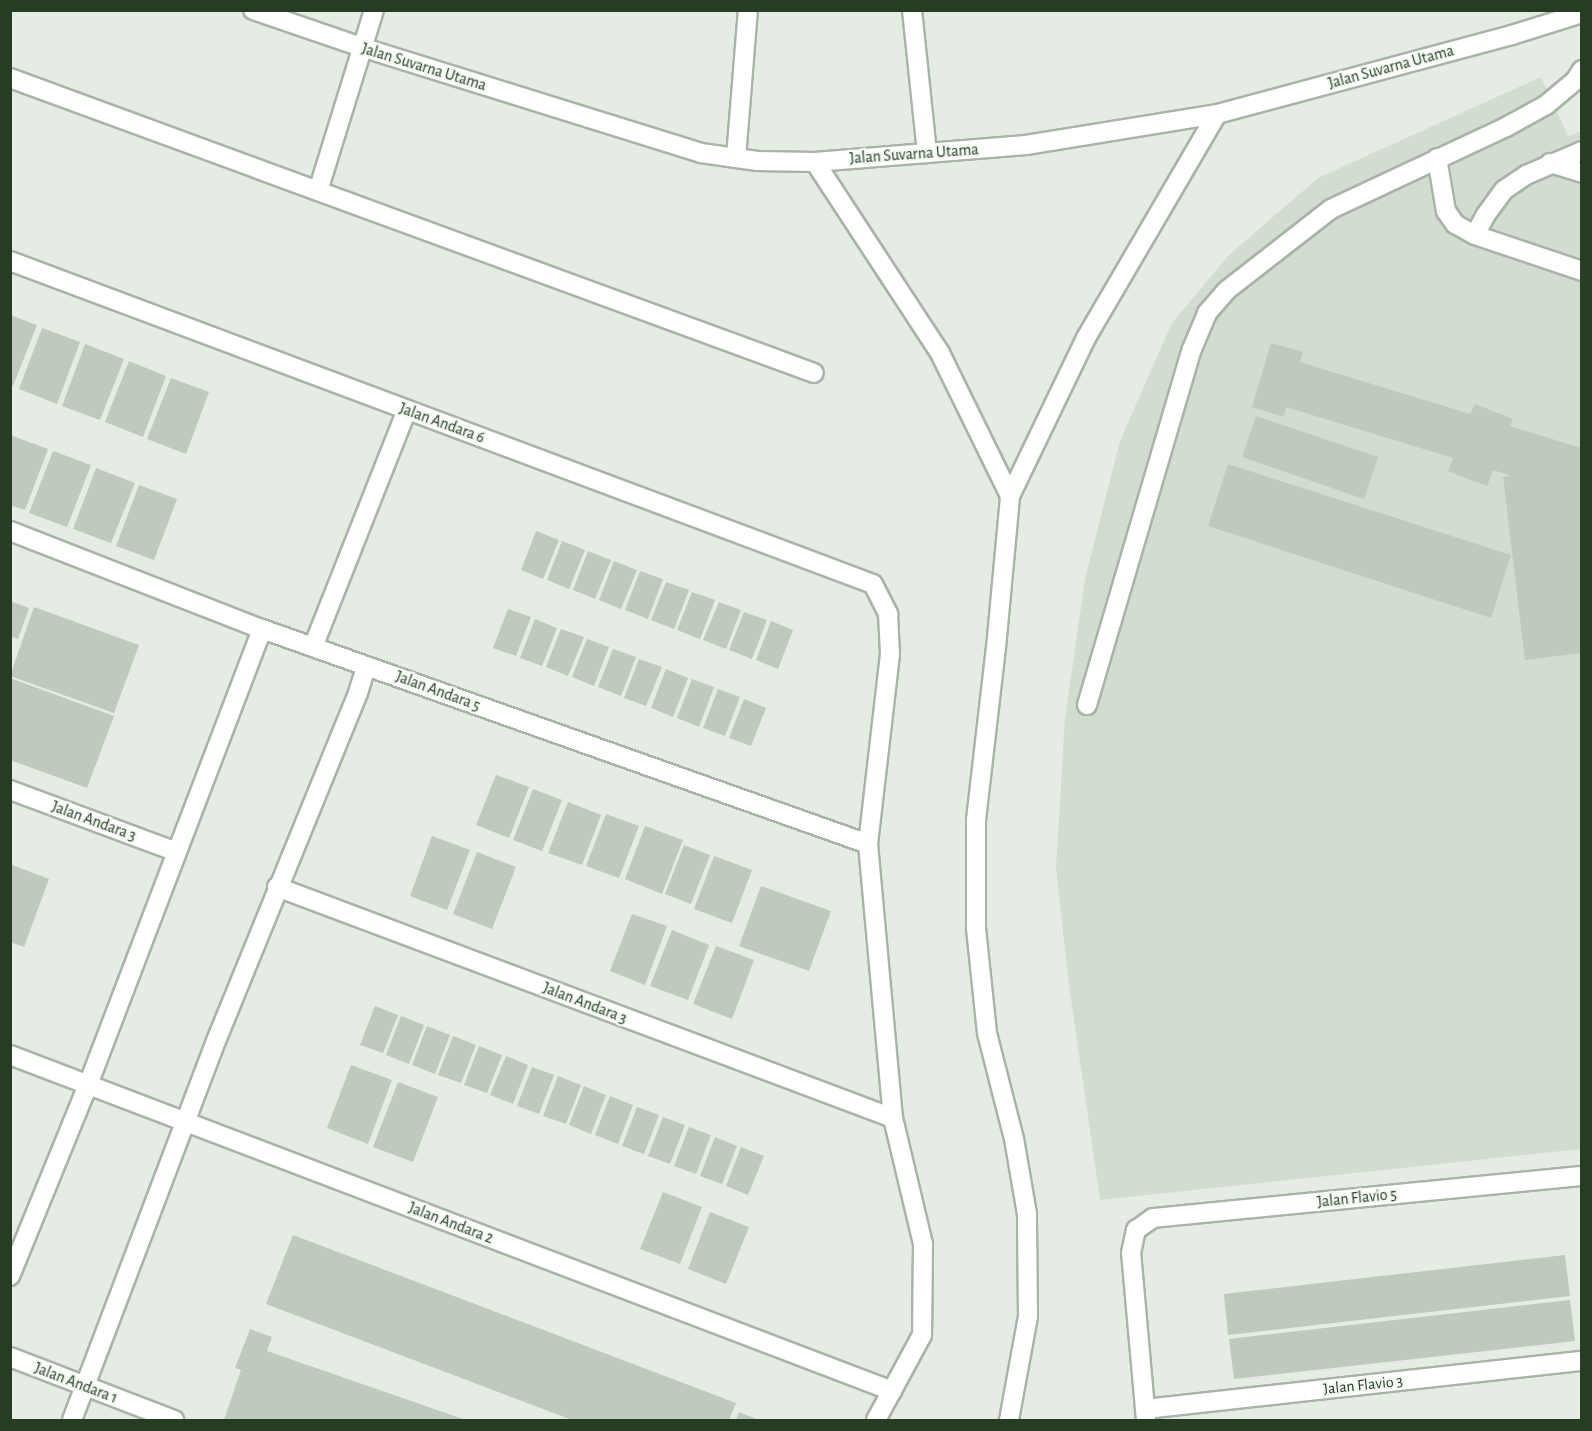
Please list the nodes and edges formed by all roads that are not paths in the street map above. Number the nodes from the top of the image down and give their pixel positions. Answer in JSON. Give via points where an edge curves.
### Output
{"nodes":[{"id":1,"x":253,"y":10,"type":"edge"},
{"id":2,"x":374,"y":10,"type":"edge"},
{"id":3,"x":748,"y":10,"type":"edge"},
{"id":4,"x":912,"y":10,"type":"edge"},
{"id":5,"x":1581,"y":13,"type":"edge"},
{"id":6,"x":1558,"y":15,"type":"edge"},
{"id":7,"x":361,"y":48,"type":"junction"},
{"id":8,"x":1581,"y":70,"type":"edge"},
{"id":9,"x":10,"y":78,"type":"edge"},
{"id":10,"x":1217,"y":114,"type":"junction"},
{"id":11,"x":1581,"y":151,"type":"edge"},
{"id":12,"x":927,"y":153,"type":"junction"},
{"id":13,"x":736,"y":158,"type":"junction"},
{"id":14,"x":1437,"y":158,"type":"junction"},
{"id":15,"x":815,"y":162,"type":"junction"},
{"id":16,"x":1550,"y":163,"type":"junction"},
{"id":17,"x":1581,"y":173,"type":"edge"},
{"id":18,"x":318,"y":191,"type":"junction"},
{"id":19,"x":1475,"y":236,"type":"junction"},
{"id":20,"x":10,"y":261,"type":"edge"},
{"id":21,"x":1581,"y":271,"type":"edge"},
{"id":22,"x":814,"y":373,"type":"dead end"},
{"id":23,"x":407,"y":410,"type":"junction"},
{"id":24,"x":1010,"y":496,"type":"junction"},
{"id":25,"x":10,"y":531,"type":"edge"},
{"id":26,"x":262,"y":629,"type":"junction"},
{"id":27,"x":313,"y":647,"type":"junction"},
{"id":28,"x":366,"y":666,"type":"junction"},
{"id":29,"x":1087,"y":705,"type":"dead end"},
{"id":30,"x":10,"y":790,"type":"edge"},
{"id":31,"x":868,"y":844,"type":"junction"},
{"id":32,"x":177,"y":852,"type":"junction"},
{"id":33,"x":278,"y":887,"type":"junction"},
{"id":34,"x":10,"y":1055,"type":"edge"},
{"id":35,"x":88,"y":1085,"type":"junction"},
{"id":36,"x":893,"y":1118,"type":"junction"},
{"id":37,"x":185,"y":1122,"type":"junction"},
{"id":38,"x":1581,"y":1176,"type":"edge"},
{"id":39,"x":10,"y":1276,"type":"edge"},
{"id":40,"x":10,"y":1358,"type":"edge"},
{"id":41,"x":1581,"y":1361,"type":"edge"},
{"id":42,"x":85,"y":1386,"type":"junction"},
{"id":43,"x":892,"y":1391,"type":"junction"},
{"id":44,"x":1145,"y":1415,"type":"edge"},
{"id":45,"x":72,"y":1420,"type":"edge"},
{"id":46,"x":174,"y":1420,"type":"edge"},
{"id":47,"x":876,"y":1420,"type":"edge"},
{"id":48,"x":1009,"y":1420,"type":"edge"}],
"edges":[{"from":1,"to":7,"type":"street","name":"Jalan Suvarna Utama"},
{"from":2,"to":7,"type":"street"},
{"from":3,"to":13,"type":"street"},
{"from":4,"to":12,"type":"street"},
{"from":5,"to":6,"type":"street","name":"Jalan Suvarna Utama"},
{"from":6,"to":10,"type":"street","name":"Jalan Suvarna Utama"},
{"from":7,"to":13,"type":"street","name":"Jalan Suvarna Utama","via":[[701,153]]},
{"from":7,"to":18,"type":"street"},
{"from":8,"to":14,"type":"street","via":[[1575,81],[1546,105]]},
{"from":9,"to":18,"type":"street"},
{"from":10,"to":12,"type":"street","name":"Jalan Suvarna Utama","via":[[1026,145]]},
{"from":10,"to":24,"type":"street","via":[[1086,338]]},
{"from":11,"to":16,"type":"street"},
{"from":12,"to":15,"type":"street","name":"Jalan Suvarna Utama"},
{"from":13,"to":15,"type":"street","name":"Jalan Suvarna Utama"},
{"from":14,"to":19,"type":"street","via":[[1446,211],[1455,224]]},
{"from":14,"to":29,"type":"street","via":[[1331,209],[1227,290],[1207,313],[1192,349]]},
{"from":15,"to":24,"type":"street","via":[[940,353]]},
{"from":16,"to":17,"type":"street"},
{"from":16,"to":19,"type":"street","via":[[1504,190]]},
{"from":18,"to":22,"type":"street"},
{"from":19,"to":21,"type":"street"},
{"from":20,"to":23,"type":"street","name":"Jalan Andara 6"},
{"from":23,"to":27,"type":"street"},
{"from":23,"to":31,"type":"street","name":"Jalan Andara 6","via":[[873,584],[888,614],[890,654]]},
{"from":24,"to":48,"type":"street","via":[[976,820],[976,928],[987,1033],[1014,1139],[1027,1214],[1028,1316]]},
{"from":25,"to":26,"type":"street","name":"Jalan Andara 5"},
{"from":26,"to":27,"type":"street","name":"Jalan Andara 5"},
{"from":26,"to":32,"type":"street"},
{"from":27,"to":28,"type":"street","name":"Jalan Andara 5"},
{"from":28,"to":31,"type":"street","name":"Jalan Andara 5"},
{"from":28,"to":33,"type":"street"},
{"from":30,"to":32,"type":"street","name":"Jalan Andara 3"},
{"from":31,"to":36,"type":"street"},
{"from":32,"to":35,"type":"street"},
{"from":33,"to":36,"type":"street","name":"Jalan Andara 3"},
{"from":33,"to":37,"type":"street"},
{"from":34,"to":35,"type":"street","name":"Jalan Andara 2"},
{"from":35,"to":37,"type":"street","name":"Jalan Andara 2"},
{"from":35,"to":39,"type":"street"},
{"from":36,"to":43,"type":"street","via":[[922,1245],[922,1335]]},
{"from":37,"to":42,"type":"street"},
{"from":37,"to":43,"type":"street","name":"Jalan Andara 2"},
{"from":38,"to":44,"type":"street","name":"Jalan Flavio 5","via":[[1153,1218],[1136,1230],[1131,1253]]},
{"from":40,"to":42,"type":"street","name":"Jalan Andara 1"},
{"from":41,"to":44,"type":"street","name":"Jalan Flavio 3"},
{"from":42,"to":45,"type":"street"},
{"from":42,"to":46,"type":"street","name":"Jalan Andara 1"},
{"from":43,"to":47,"type":"street"}]}
